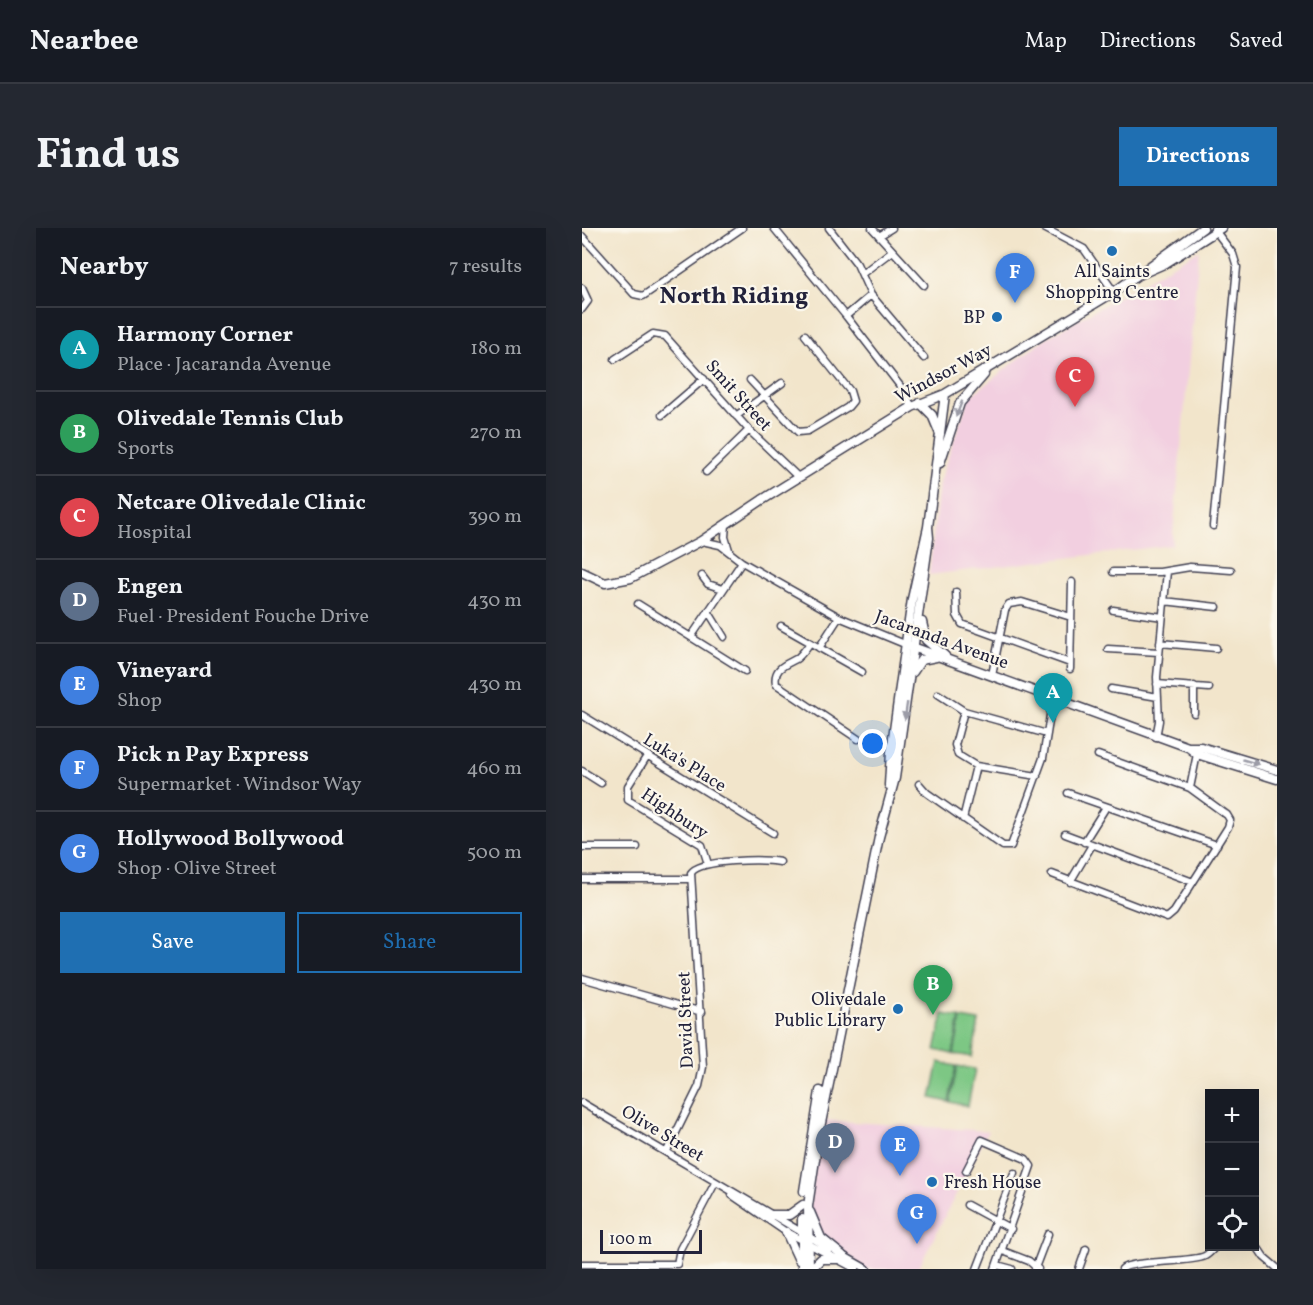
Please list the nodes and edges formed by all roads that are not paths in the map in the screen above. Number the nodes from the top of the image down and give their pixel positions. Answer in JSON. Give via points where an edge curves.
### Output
{"nodes":[{"id":1,"x":742,"y":228,"type":"edge"},
{"id":2,"x":774,"y":228,"type":"edge"},
{"id":3,"x":829,"y":228,"type":"edge"},
{"id":4,"x":872,"y":228,"type":"edge"},
{"id":5,"x":892,"y":228,"type":"edge"},
{"id":6,"x":1044,"y":228,"type":"edge"},
{"id":7,"x":1203,"y":228,"type":"edge"},
{"id":8,"x":1217,"y":229,"type":"edge"},
{"id":9,"x":582,"y":236,"type":"edge"},
{"id":10,"x":879,"y":236,"type":"junction"},
{"id":11,"x":892,"y":251,"type":"junction"},
{"id":12,"x":863,"y":273,"type":"junction"},
{"id":13,"x":1140,"y":274,"type":"junction"},
{"id":14,"x":924,"y":285,"type":"dead end"},
{"id":15,"x":582,"y":288,"type":"edge"},
{"id":16,"x":1114,"y":292,"type":"junction"},
{"id":17,"x":871,"y":295,"type":"junction"},
{"id":18,"x":582,"y":309,"type":"edge"},
{"id":19,"x":846,"y":316,"type":"junction"},
{"id":20,"x":805,"y":335,"type":"dead end"},
{"id":21,"x":924,"y":358,"type":"dead end"},
{"id":22,"x":615,"y":359,"type":"dead end"},
{"id":23,"x":995,"y":364,"type":"junction"},
{"id":24,"x":704,"y":379,"type":"junction"},
{"id":25,"x":750,"y":380,"type":"dead end"},
{"id":26,"x":782,"y":383,"type":"dead end"},
{"id":27,"x":945,"y":394,"type":"junction"},
{"id":28,"x":763,"y":395,"type":"junction"},
{"id":29,"x":916,"y":405,"type":"junction"},
{"id":30,"x":662,"y":415,"type":"dead end"},
{"id":31,"x":736,"y":416,"type":"junction"},
{"id":32,"x":749,"y":430,"type":"junction"},
{"id":33,"x":941,"y":437,"type":"junction"},
{"id":34,"x":937,"y":468,"type":"junction"},
{"id":35,"x":706,"y":472,"type":"dead end"},
{"id":36,"x":798,"y":477,"type":"junction"},
{"id":37,"x":762,"y":500,"type":"junction"},
{"id":38,"x":726,"y":524,"type":"junction"},
{"id":39,"x":1213,"y":526,"type":"dead end"},
{"id":40,"x":928,"y":527,"type":"junction"},
{"id":41,"x":701,"y":541,"type":"junction"},
{"id":42,"x":730,"y":550,"type":"junction"},
{"id":43,"x":659,"y":562,"type":"junction"},
{"id":44,"x":742,"y":562,"type":"junction"},
{"id":45,"x":1231,"y":570,"type":"dead end"},
{"id":46,"x":1167,"y":571,"type":"junction"},
{"id":47,"x":582,"y":572,"type":"edge"},
{"id":48,"x":1113,"y":572,"type":"dead end"},
{"id":49,"x":702,"y":576,"type":"dead end"},
{"id":50,"x":1072,"y":582,"type":"dead end"},
{"id":51,"x":723,"y":589,"type":"junction"},
{"id":52,"x":956,"y":591,"type":"dead end"},
{"id":53,"x":921,"y":600,"type":"junction"},
{"id":54,"x":1164,"y":601,"type":"junction"},
{"id":55,"x":638,"y":604,"type":"dead end"},
{"id":56,"x":1217,"y":607,"type":"dead end"},
{"id":57,"x":1113,"y":610,"type":"dead end"},
{"id":58,"x":708,"y":611,"type":"junction"},
{"id":59,"x":839,"y":617,"type":"junction"},
{"id":60,"x":1071,"y":617,"type":"junction"},
{"id":61,"x":1163,"y":617,"type":"junction"},
{"id":62,"x":782,"y":626,"type":"dead end"},
{"id":63,"x":692,"y":637,"type":"junction"},
{"id":64,"x":724,"y":637,"type":"dead end"},
{"id":65,"x":1001,"y":638,"type":"junction"},
{"id":66,"x":810,"y":643,"type":"junction"},
{"id":67,"x":1160,"y":643,"type":"junction"},
{"id":68,"x":911,"y":646,"type":"junction"},
{"id":69,"x":819,"y":648,"type":"junction"},
{"id":70,"x":1216,"y":648,"type":"dead end"},
{"id":71,"x":1108,"y":649,"type":"dead end"},
{"id":72,"x":1159,"y":652,"type":"junction"},
{"id":73,"x":939,"y":657,"type":"junction"},
{"id":74,"x":954,"y":662,"type":"junction"},
{"id":75,"x":745,"y":671,"type":"dead end"},
{"id":76,"x":862,"y":672,"type":"dead end"},
{"id":77,"x":992,"y":675,"type":"junction"},
{"id":78,"x":1157,"y":684,"type":"junction"},
{"id":79,"x":909,"y":686,"type":"junction"},
{"id":80,"x":1194,"y":686,"type":"junction"},
{"id":81,"x":1111,"y":688,"type":"dead end"},
{"id":82,"x":1209,"y":688,"type":"dead end"},
{"id":83,"x":939,"y":694,"type":"dead end"},
{"id":84,"x":1053,"y":697,"type":"junction"},
{"id":85,"x":1158,"y":697,"type":"junction"},
{"id":86,"x":964,"y":711,"type":"junction"},
{"id":87,"x":1194,"y":713,"type":"dead end"},
{"id":88,"x":582,"y":715,"type":"edge"},
{"id":89,"x":1047,"y":734,"type":"junction"},
{"id":90,"x":1156,"y":737,"type":"junction"},
{"id":91,"x":858,"y":739,"type":"dead end"},
{"id":92,"x":1188,"y":747,"type":"junction"},
{"id":93,"x":1197,"y":754,"type":"junction"},
{"id":94,"x":1098,"y":755,"type":"dead end"},
{"id":95,"x":647,"y":756,"type":"junction"},
{"id":96,"x":976,"y":766,"type":"junction"},
{"id":97,"x":1277,"y":770,"type":"edge"},
{"id":98,"x":582,"y":771,"type":"edge"},
{"id":99,"x":1037,"y":776,"type":"junction"},
{"id":100,"x":1277,"y":779,"type":"edge"},
{"id":101,"x":601,"y":783,"type":"dead end"},
{"id":102,"x":919,"y":784,"type":"dead end"},
{"id":103,"x":1190,"y":788,"type":"junction"},
{"id":104,"x":890,"y":791,"type":"junction"},
{"id":105,"x":1068,"y":794,"type":"dead end"},
{"id":106,"x":1106,"y":807,"type":"junction"},
{"id":107,"x":963,"y":819,"type":"junction"},
{"id":108,"x":773,"y":833,"type":"dead end"},
{"id":109,"x":1065,"y":834,"type":"dead end"},
{"id":110,"x":1084,"y":842,"type":"junction"},
{"id":111,"x":1092,"y":845,"type":"junction"},
{"id":112,"x":1217,"y":845,"type":"junction"},
{"id":113,"x":582,"y":847,"type":"edge"},
{"id":114,"x":637,"y":847,"type":"dead end"},
{"id":115,"x":780,"y":862,"type":"dead end"},
{"id":116,"x":708,"y":864,"type":"junction"},
{"id":117,"x":1052,"y":874,"type":"dead end"},
{"id":118,"x":582,"y":879,"type":"edge"},
{"id":119,"x":691,"y":879,"type":"junction"},
{"id":120,"x":1070,"y":882,"type":"junction"},
{"id":121,"x":1193,"y":882,"type":"junction"},
{"id":122,"x":864,"y":910,"type":"junction"},
{"id":123,"x":582,"y":978,"type":"edge"},
{"id":124,"x":702,"y":1012,"type":"junction"},
{"id":125,"x":582,"y":1103,"type":"edge"},
{"id":126,"x":819,"y":1133,"type":"junction"},
{"id":127,"x":828,"y":1149,"type":"dead end"},
{"id":128,"x":667,"y":1151,"type":"junction"},
{"id":129,"x":966,"y":1171,"type":"dead end"},
{"id":130,"x":1014,"y":1173,"type":"dead end"},
{"id":131,"x":716,"y":1183,"type":"junction"},
{"id":132,"x":727,"y":1191,"type":"junction"},
{"id":133,"x":806,"y":1205,"type":"junction"},
{"id":134,"x":967,"y":1205,"type":"dead end"},
{"id":135,"x":769,"y":1215,"type":"junction"},
{"id":136,"x":996,"y":1222,"type":"junction"},
{"id":137,"x":1011,"y":1229,"type":"junction"},
{"id":138,"x":786,"y":1232,"type":"junction"},
{"id":139,"x":1048,"y":1234,"type":"dead end"},
{"id":140,"x":805,"y":1238,"type":"junction"},
{"id":141,"x":1086,"y":1249,"type":"dead end"},
{"id":142,"x":1259,"y":1250,"type":"edge"},
{"id":143,"x":1003,"y":1251,"type":"junction"},
{"id":144,"x":1209,"y":1251,"type":"edge"},
{"id":145,"x":840,"y":1257,"type":"junction"},
{"id":146,"x":582,"y":1264,"type":"edge"},
{"id":147,"x":680,"y":1267,"type":"edge"},
{"id":148,"x":996,"y":1267,"type":"edge"},
{"id":149,"x":1036,"y":1268,"type":"edge"},
{"id":150,"x":1277,"y":1268,"type":"edge"},
{"id":151,"x":801,"y":1269,"type":"edge"},
{"id":152,"x":810,"y":1269,"type":"edge"},
{"id":153,"x":856,"y":1269,"type":"edge"},
{"id":154,"x":867,"y":1269,"type":"edge"},
{"id":155,"x":977,"y":1269,"type":"edge"},
{"id":156,"x":1012,"y":1269,"type":"edge"},
{"id":157,"x":1079,"y":1269,"type":"edge"},
{"id":158,"x":1122,"y":1269,"type":"edge"}],
"edges":[{"from":1,"to":9,"type":"street","via":[[647,295],[637,296]]},
{"from":2,"to":19,"type":"street"},
{"from":3,"to":12,"type":"street"},
{"from":4,"to":10,"type":"street"},
{"from":5,"to":10,"type":"street"},
{"from":6,"to":16,"type":"street","via":[[1084,249]]},
{"from":7,"to":13,"type":"street","name":"Windsor Way"},
{"from":8,"to":13,"type":"street","name":"Windsor Way","via":[[1166,263]]},
{"from":8,"to":39,"type":"street","via":[[1237,267]]},
{"from":10,"to":11,"type":"street"},
{"from":11,"to":12,"type":"street"},
{"from":11,"to":14,"type":"street"},
{"from":12,"to":17,"type":"street"},
{"from":13,"to":16,"type":"street","name":"Windsor Way"},
{"from":15,"to":18,"type":"street","via":[[588,301]]},
{"from":16,"to":23,"type":"street","name":"Windsor Way"},
{"from":17,"to":19,"type":"street"},
{"from":17,"to":21,"type":"street"},
{"from":19,"to":29,"type":"street"},
{"from":20,"to":28,"type":"street","via":[[850,391],[853,401],[824,422],[801,432]]},
{"from":22,"to":24,"type":"street","name":"Smit Street","via":[[657,334],[667,338]]},
{"from":23,"to":27,"type":"street","name":"Windsor Way"},
{"from":23,"to":34,"type":"street","one_way":true,"via":[[960,403]]},
{"from":24,"to":30,"type":"street"},
{"from":24,"to":31,"type":"street","name":"Smit Street"},
{"from":25,"to":28,"type":"street"},
{"from":26,"to":28,"type":"street"},
{"from":27,"to":29,"type":"street","name":"Windsor Way"},
{"from":27,"to":33,"type":"street"},
{"from":28,"to":31,"type":"street"},
{"from":29,"to":33,"type":"street","via":[[932,415]]},
{"from":29,"to":36,"type":"street","name":"Windsor Way"},
{"from":31,"to":32,"type":"street","name":"Smit Street"},
{"from":32,"to":35,"type":"street"},
{"from":32,"to":36,"type":"street","name":"Smit Street"},
{"from":33,"to":34,"type":"street"},
{"from":34,"to":40,"type":"street"},
{"from":36,"to":37,"type":"street","name":"Windsor Way"},
{"from":37,"to":38,"type":"street","name":"Windsor Way"},
{"from":37,"to":43,"type":"street","name":"Windsor Way"},
{"from":38,"to":41,"type":"street","name":"Windsor Way"},
{"from":38,"to":42,"type":"street"},
{"from":40,"to":53,"type":"street"},
{"from":40,"to":68,"type":"street","via":[[914,585]]},
{"from":41,"to":42,"type":"street","name":"Jacaranda Avenue"},
{"from":41,"to":43,"type":"street","name":"Windsor Way"},
{"from":42,"to":44,"type":"street","name":"Jacaranda Avenue"},
{"from":43,"to":47,"type":"street","name":"Windsor Way","via":[[624,581],[605,583]]},
{"from":44,"to":51,"type":"street"},
{"from":44,"to":59,"type":"street","name":"Jacaranda Avenue"},
{"from":45,"to":46,"type":"street","via":[[1190,567]]},
{"from":46,"to":48,"type":"street"},
{"from":46,"to":54,"type":"street"},
{"from":49,"to":51,"type":"street","via":[[708,584]]},
{"from":50,"to":60,"type":"street"},
{"from":51,"to":58,"type":"street"},
{"from":52,"to":65,"type":"street","via":[[959,622]]},
{"from":53,"to":68,"type":"street"},
{"from":53,"to":74,"type":"street","via":[[926,640]]},
{"from":54,"to":56,"type":"street"},
{"from":54,"to":61,"type":"street"},
{"from":55,"to":63,"type":"street"},
{"from":57,"to":61,"type":"street"},
{"from":58,"to":63,"type":"street"},
{"from":58,"to":64,"type":"street"},
{"from":59,"to":68,"type":"street","name":"Jacaranda Avenue"},
{"from":59,"to":69,"type":"street"},
{"from":60,"to":65,"type":"street","via":[[1015,601],[1005,610]]},
{"from":60,"to":65,"type":"street","via":[[1070,666]]},
{"from":61,"to":67,"type":"street"},
{"from":62,"to":66,"type":"street"},
{"from":63,"to":75,"type":"street"},
{"from":65,"to":77,"type":"street"},
{"from":66,"to":69,"type":"street"},
{"from":66,"to":91,"type":"street","via":[[801,655],[781,667],[776,684]]},
{"from":67,"to":70,"type":"street"},
{"from":67,"to":72,"type":"street"},
{"from":68,"to":73,"type":"street","name":"Jacaranda Avenue"},
{"from":68,"to":79,"type":"street"},
{"from":68,"to":104,"type":"street","via":[[891,752]]},
{"from":69,"to":76,"type":"street"},
{"from":71,"to":72,"type":"street"},
{"from":72,"to":78,"type":"street"},
{"from":73,"to":74,"type":"street","name":"Jacaranda Avenue"},
{"from":73,"to":79,"type":"street","via":[[918,662]]},
{"from":74,"to":77,"type":"street","name":"Jacaranda Avenue"},
{"from":77,"to":84,"type":"street","name":"Jacaranda Avenue"},
{"from":78,"to":80,"type":"street"},
{"from":78,"to":85,"type":"street"},
{"from":79,"to":104,"type":"street","one_way":true},
{"from":80,"to":82,"type":"street"},
{"from":80,"to":87,"type":"street"},
{"from":81,"to":85,"type":"street"},
{"from":83,"to":86,"type":"street"},
{"from":84,"to":89,"type":"street"},
{"from":84,"to":90,"type":"street","name":"Jacaranda Avenue"},
{"from":85,"to":90,"type":"street"},
{"from":86,"to":89,"type":"street"},
{"from":86,"to":96,"type":"street","via":[[955,750],[963,760]]},
{"from":88,"to":95,"type":"street","name":"Luka's Place"},
{"from":89,"to":99,"type":"street"},
{"from":90,"to":92,"type":"street","name":"Jacaranda Avenue"},
{"from":92,"to":93,"type":"street","name":"Jacaranda Avenue"},
{"from":92,"to":97,"type":"street","name":"Jacaranda Avenue","one_way":true,"via":[[1201,747]]},
{"from":93,"to":100,"type":"street","name":"Jacaranda Avenue"},
{"from":93,"to":103,"type":"street"},
{"from":94,"to":103,"type":"street"},
{"from":95,"to":108,"type":"street","name":"Luka's Place"},
{"from":95,"to":116,"type":"street","name":"Highbury","via":[[628,786],[628,800],[702,845]]},
{"from":96,"to":99,"type":"street"},
{"from":96,"to":107,"type":"street"},
{"from":98,"to":101,"type":"street"},
{"from":99,"to":107,"type":"street","via":[[1011,846],[1003,846]]},
{"from":102,"to":107,"type":"street"},
{"from":103,"to":112,"type":"street","via":[[1229,818]]},
{"from":104,"to":122,"type":"street"},
{"from":105,"to":106,"type":"street"},
{"from":106,"to":110,"type":"street"},
{"from":106,"to":112,"type":"street"},
{"from":109,"to":110,"type":"street"},
{"from":110,"to":111,"type":"street"},
{"from":111,"to":120,"type":"street"},
{"from":111,"to":121,"type":"street"},
{"from":112,"to":121,"type":"street"},
{"from":113,"to":114,"type":"street"},
{"from":115,"to":116,"type":"street","via":[[766,859]]},
{"from":116,"to":119,"type":"street","via":[[693,870]]},
{"from":117,"to":120,"type":"street"},
{"from":118,"to":119,"type":"street"},
{"from":119,"to":124,"type":"street","name":"David Street"},
{"from":120,"to":121,"type":"street","via":[[1167,918]]},
{"from":122,"to":126,"type":"street"},
{"from":122,"to":133,"type":"street","via":[[823,1077],[810,1146]]},
{"from":123,"to":124,"type":"street"},
{"from":124,"to":128,"type":"street","name":"David Street","via":[[702,1077]]},
{"from":125,"to":128,"type":"street","name":"Olive Street"},
{"from":126,"to":127,"type":"street"},
{"from":126,"to":133,"type":"street"},
{"from":128,"to":131,"type":"street","name":"Olive Street"},
{"from":129,"to":137,"type":"street","via":[[982,1140],[1030,1162],[1031,1172]]},
{"from":130,"to":136,"type":"street"},
{"from":131,"to":132,"type":"street","name":"Olive Street"},
{"from":131,"to":147,"type":"street","via":[[680,1249]]},
{"from":132,"to":135,"type":"street","name":"Olive Street"},
{"from":132,"to":138,"type":"street","name":"Olive Street"},
{"from":133,"to":135,"type":"street","via":[[789,1215]]},
{"from":133,"to":140,"type":"street"},
{"from":133,"to":145,"type":"street","via":[[821,1238]]},
{"from":134,"to":136,"type":"street"},
{"from":135,"to":140,"type":"street","name":"Olive Street"},
{"from":136,"to":137,"type":"street"},
{"from":136,"to":155,"type":"street"},
{"from":137,"to":143,"type":"street"},
{"from":138,"to":140,"type":"street","name":"Olive Street"},
{"from":138,"to":151,"type":"street"},
{"from":139,"to":149,"type":"street"},
{"from":140,"to":145,"type":"street","name":"Olive Street"},
{"from":140,"to":151,"type":"street"},
{"from":140,"to":152,"type":"street"},
{"from":141,"to":157,"type":"street"},
{"from":142,"to":150,"type":"street"},
{"from":143,"to":148,"type":"street"},
{"from":143,"to":149,"type":"street"},
{"from":144,"to":158,"type":"street","via":[[1200,1257],[1129,1264]]},
{"from":145,"to":152,"type":"street","via":[[820,1259]]},
{"from":145,"to":153,"type":"street","name":"Olive Street"},
{"from":145,"to":154,"type":"street","name":"Olive Street"},
{"from":146,"to":147,"type":"street"},
{"from":148,"to":156,"type":"street"}]}
